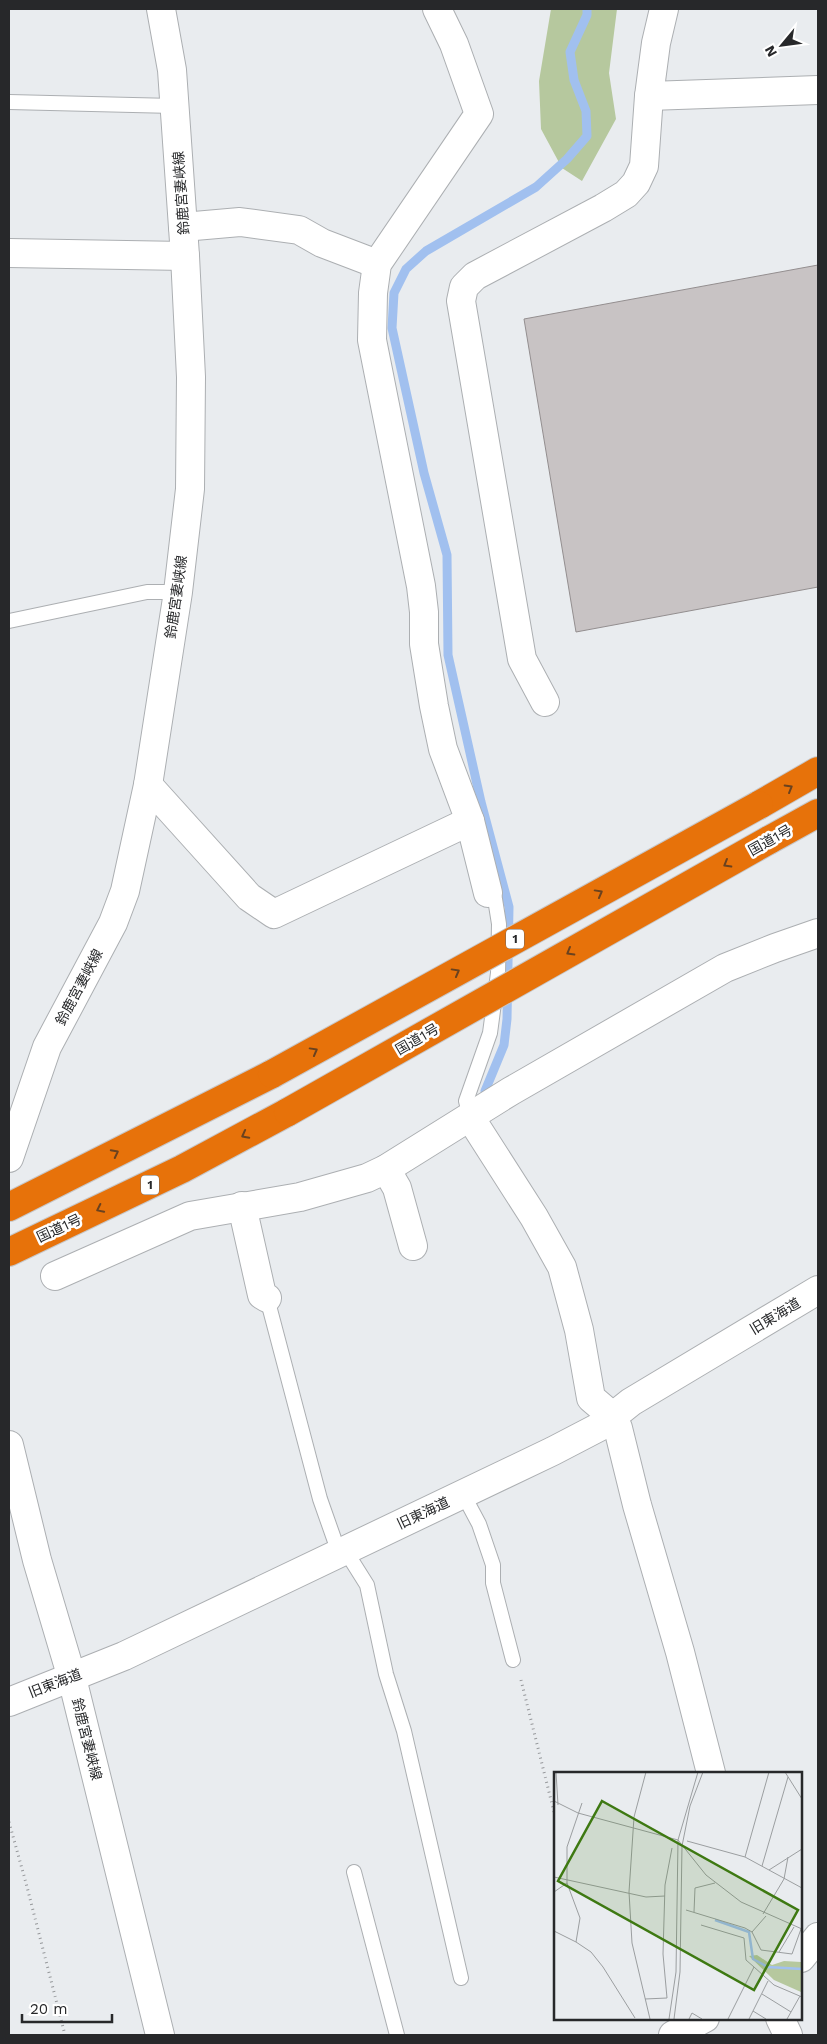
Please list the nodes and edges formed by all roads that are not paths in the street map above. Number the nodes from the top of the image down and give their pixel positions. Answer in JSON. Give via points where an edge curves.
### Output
{"nodes":[{"id":1,"x":161,"y":9,"type":"edge"},
{"id":2,"x":437,"y":9,"type":"edge"},
{"id":3,"x":664,"y":9,"type":"edge"},
{"id":4,"x":818,"y":90,"type":"edge"},
{"id":5,"x":649,"y":96,"type":"junction"},
{"id":6,"x":9,"y":102,"type":"edge"},
{"id":7,"x":174,"y":106,"type":"junction"},
{"id":8,"x":183,"y":227,"type":"junction"},
{"id":9,"x":9,"y":253,"type":"edge"},
{"id":10,"x":185,"y":256,"type":"junction"},
{"id":11,"x":378,"y":264,"type":"junction"},
{"id":12,"x":178,"y":592,"type":"junction"},
{"id":13,"x":9,"y":621,"type":"edge"},
{"id":14,"x":545,"y":702,"type":"dead end"},
{"id":15,"x":818,"y":771,"type":"edge"},
{"id":16,"x":148,"y":785,"type":"junction"},
{"id":17,"x":818,"y":813,"type":"edge"},
{"id":18,"x":470,"y":821,"type":"junction"},
{"id":19,"x":488,"y":892,"type":"joint"},
{"id":20,"x":818,"y":933,"type":"edge"},
{"id":21,"x":470,"y":1117,"type":"junction"},
{"id":22,"x":9,"y":1158,"type":"edge"},
{"id":23,"x":386,"y":1169,"type":"junction"},
{"id":24,"x":242,"y":1206,"type":"junction"},
{"id":25,"x":9,"y":1207,"type":"edge"},
{"id":26,"x":413,"y":1246,"type":"dead end"},
{"id":27,"x":9,"y":1252,"type":"edge"},
{"id":28,"x":56,"y":1276,"type":"dead end"},
{"id":29,"x":818,"y":1290,"type":"edge"},
{"id":30,"x":267,"y":1298,"type":"joint"},
{"id":31,"x":612,"y":1416,"type":"junction"},
{"id":32,"x":9,"y":1445,"type":"edge"},
{"id":33,"x":463,"y":1494,"type":"junction"},
{"id":34,"x":342,"y":1551,"type":"junction"},
{"id":35,"x":513,"y":1660,"type":"road end"},
{"id":36,"x":72,"y":1678,"type":"junction"},
{"id":37,"x":9,"y":1702,"type":"edge"},
{"id":38,"x":711,"y":1772,"type":"edge"},
{"id":39,"x":354,"y":1872,"type":"dead end"},
{"id":40,"x":461,"y":1978,"type":"dead end"},
{"id":41,"x":703,"y":2019,"type":"edge"},
{"id":42,"x":780,"y":2019,"type":"edge"},
{"id":43,"x":160,"y":2035,"type":"edge"},
{"id":44,"x":398,"y":2035,"type":"edge"},
{"id":45,"x":673,"y":2035,"type":"edge"},
{"id":46,"x":788,"y":2035,"type":"edge"}],
"edges":[{"from":1,"to":7,"type":"street","name":"鈴鹿宮妻峡線","via":[[172,70]]},
{"from":2,"to":11,"type":"street","via":[[454,44],[479,114]]},
{"from":3,"to":5,"type":"street"},
{"from":4,"to":5,"type":"street"},
{"from":5,"to":14,"type":"street","via":[[644,166],[626,194],[475,276],[464,286],[461,302],[522,659]]},
{"from":6,"to":7,"type":"lane"},
{"from":7,"to":8,"type":"street","name":"鈴鹿宮妻峡線"},
{"from":8,"to":10,"type":"street","name":"鈴鹿宮妻峡線"},
{"from":8,"to":11,"type":"street","via":[[240,222],[299,230],[322,243]]},
{"from":9,"to":10,"type":"street"},
{"from":10,"to":12,"type":"street","name":"鈴鹿宮妻峡線","via":[[192,438],[190,489]]},
{"from":11,"to":18,"type":"street","via":[[373,293],[372,340],[421,586],[424,644],[434,706],[443,749]]},
{"from":12,"to":13,"type":"lane","via":[[147,592]]},
{"from":12,"to":16,"type":"street","name":"鈴鹿宮妻峡線"},
{"from":25,"to":15,"type":"highway","number":"1","one_way":true,"bridge":true,"via":[[272,1074]]},
{"from":16,"to":18,"type":"street","via":[[249,897],[274,914]]},
{"from":16,"to":22,"type":"street","name":"鈴鹿宮妻峡線","via":[[125,891],[113,923],[47,1046]]},
{"from":17,"to":27,"type":"highway","name":"国道1号","number":"1","one_way":true,"bridge":true,"via":[[288,1112],[182,1169]]},
{"from":18,"to":19,"type":"street"},
{"from":19,"to":21,"type":"lane","via":[[495,899],[499,924],[498,974],[490,1033],[466,1101]]},
{"from":20,"to":21,"type":"street","via":[[725,968]]},
{"from":21,"to":23,"type":"street"},
{"from":21,"to":31,"type":"street","via":[[562,1266],[592,1398]]},
{"from":23,"to":24,"type":"street","via":[[367,1178],[300,1197]]},
{"from":23,"to":26,"type":"street","via":[[396,1188]]},
{"from":24,"to":28,"type":"street","via":[[190,1216]]},
{"from":24,"to":30,"type":"street","via":[[262,1295]]},
{"from":29,"to":31,"type":"street","name":"旧東海道","via":[[630,1402]]},
{"from":30,"to":34,"type":"lane","via":[[320,1499]]},
{"from":31,"to":33,"type":"street","name":"旧東海道","via":[[601,1426]]},
{"from":31,"to":38,"type":"street","via":[[618,1428]]},
{"from":32,"to":36,"type":"street","name":"鈴鹿宮妻峡線","via":[[37,1560]]},
{"from":33,"to":34,"type":"street","name":"旧東海道"},
{"from":33,"to":35,"type":"lane","via":[[479,1524],[493,1565],[493,1583]]},
{"from":34,"to":36,"type":"street","name":"旧東海道"},
{"from":34,"to":40,"type":"lane","via":[[367,1585]]},
{"from":36,"to":37,"type":"street","name":"旧東海道"},
{"from":36,"to":43,"type":"street","name":"鈴鹿宮妻峡線"},
{"from":39,"to":44,"type":"lane"},
{"from":41,"to":45,"type":"street"},
{"from":42,"to":46,"type":"street"}]}
